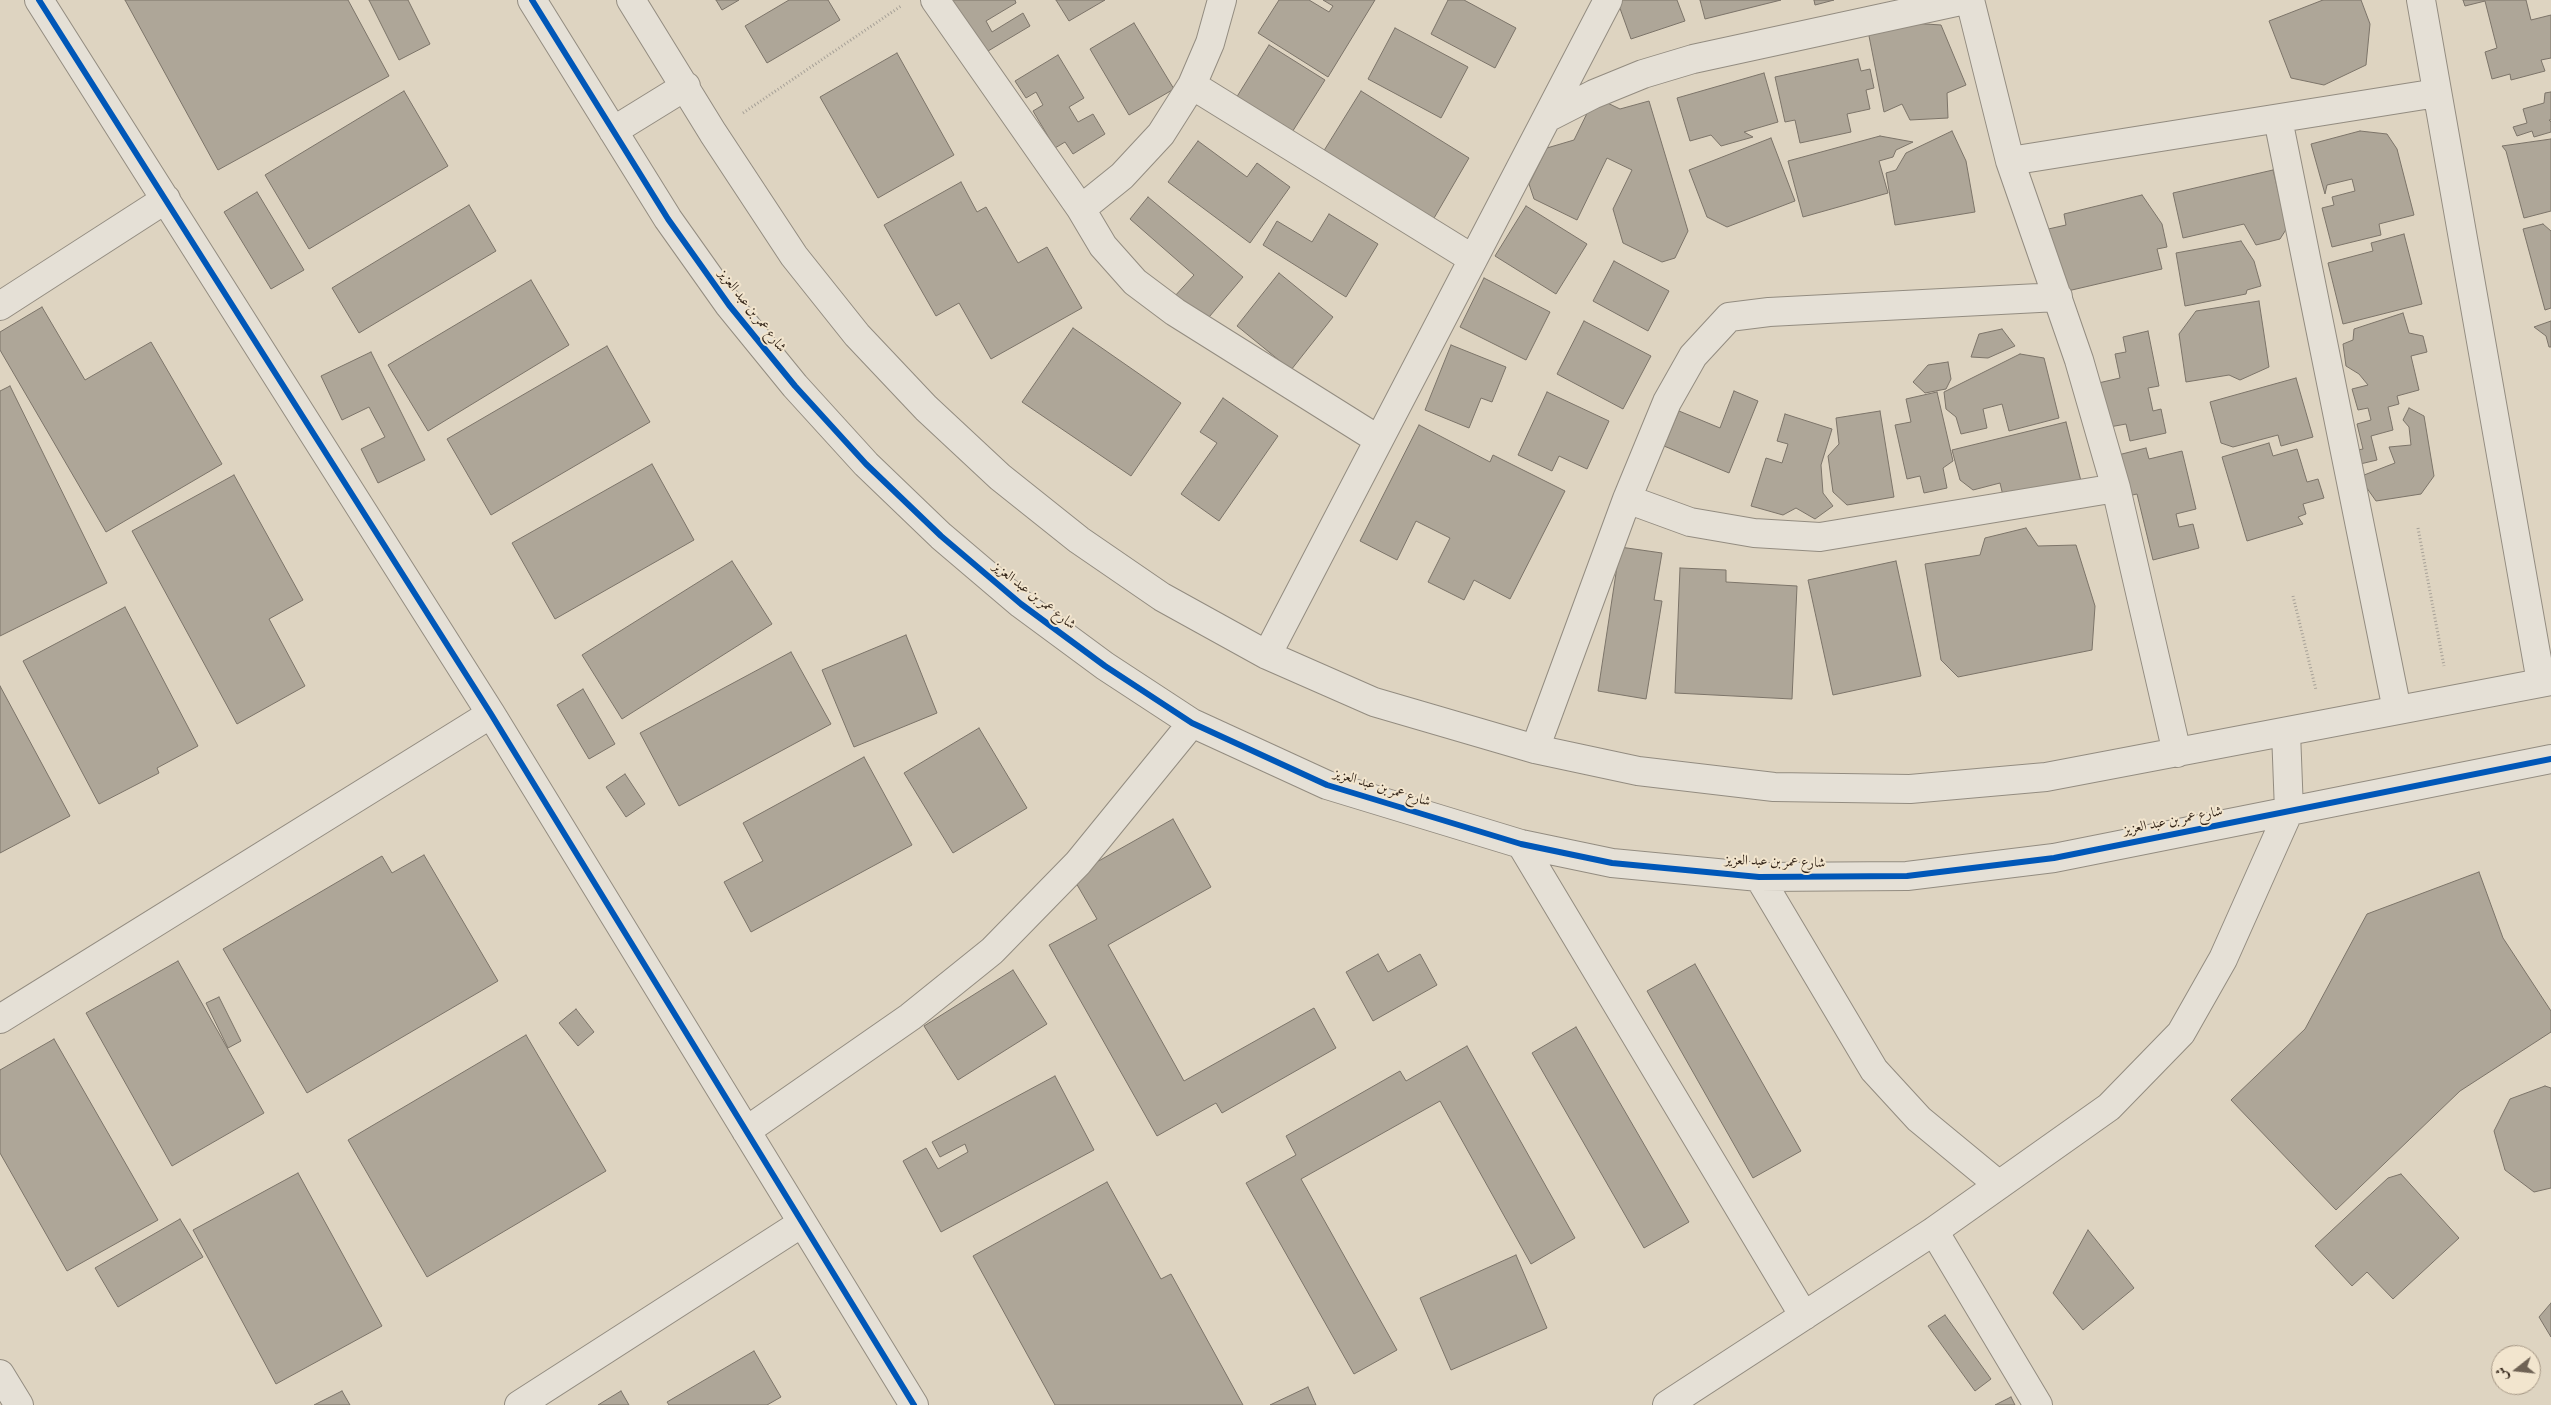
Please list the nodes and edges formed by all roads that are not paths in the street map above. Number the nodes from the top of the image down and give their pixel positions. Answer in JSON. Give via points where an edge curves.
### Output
{"nodes":[{"id":1,"x":39,"y":0,"type":"edge"},
{"id":2,"x":532,"y":0,"type":"edge"},
{"id":3,"x":631,"y":0,"type":"edge"},
{"id":4,"x":935,"y":0,"type":"edge"},
{"id":5,"x":1222,"y":0,"type":"edge"},
{"id":6,"x":1608,"y":0,"type":"edge"},
{"id":7,"x":1965,"y":0,"type":"edge"},
{"id":8,"x":1970,"y":0,"type":"edge"},
{"id":9,"x":2421,"y":0,"type":"edge"},
{"id":10,"x":1192,"y":85,"type":"junction"},
{"id":11,"x":686,"y":86,"type":"junction"},
{"id":12,"x":2437,"y":93,"type":"junction"},
{"id":13,"x":1547,"y":118,"type":"junction"},
{"id":14,"x":2278,"y":119,"type":"junction"},
{"id":15,"x":613,"y":130,"type":"junction"},
{"id":16,"x":2010,"y":161,"type":"junction"},
{"id":17,"x":166,"y":198,"type":"junction"},
{"id":18,"x":1080,"y":209,"type":"junction"},
{"id":19,"x":1473,"y":259,"type":"junction"},
{"id":20,"x":2058,"y":297,"type":"junction"},
{"id":21,"x":0,"y":306,"type":"edge"},
{"id":22,"x":1378,"y":440,"type":"junction"},
{"id":23,"x":2116,"y":488,"type":"junction"},
{"id":24,"x":1627,"y":499,"type":"junction"},
{"id":25,"x":1267,"y":655,"type":"junction"},
{"id":26,"x":2546,"y":681,"type":"edge"},
{"id":27,"x":2397,"y":710,"type":"junction"},
{"id":28,"x":491,"y":714,"type":"junction"},
{"id":29,"x":1192,"y":723,"type":"junction"},
{"id":30,"x":2286,"y":732,"type":"junction"},
{"id":31,"x":1535,"y":749,"type":"junction"},
{"id":32,"x":2177,"y":753,"type":"junction"},
{"id":33,"x":2551,"y":759,"type":"edge"},
{"id":34,"x":2288,"y":811,"type":"junction"},
{"id":35,"x":1521,"y":844,"type":"junction"},
{"id":36,"x":1760,"y":877,"type":"junction"},
{"id":37,"x":0,"y":1019,"type":"edge"},
{"id":38,"x":746,"y":1131,"type":"junction"},
{"id":39,"x":1999,"y":1185,"type":"junction"},
{"id":40,"x":802,"y":1223,"type":"junction"},
{"id":41,"x":1934,"y":1230,"type":"junction"},
{"id":42,"x":1804,"y":1316,"type":"junction"},
{"id":43,"x":0,"y":1374,"type":"edge"},
{"id":44,"x":19,"y":1405,"type":"edge"},
{"id":45,"x":519,"y":1405,"type":"edge"},
{"id":46,"x":914,"y":1405,"type":"edge"},
{"id":47,"x":1666,"y":1405,"type":"edge"},
{"id":48,"x":2038,"y":1405,"type":"edge"}],
"edges":[{"from":1,"to":17,"type":"street"},
{"from":2,"to":15,"type":"street","name":"شارع عمر بن عبد العزيز"},
{"from":3,"to":11,"type":"street"},
{"from":4,"to":18,"type":"street"},
{"from":5,"to":10,"type":"street","via":[[1210,43]]},
{"from":6,"to":13,"type":"street"},
{"from":7,"to":13,"type":"street","via":[[1693,59],[1643,74]]},
{"from":8,"to":16,"type":"street"},
{"from":9,"to":12,"type":"street"},
{"from":10,"to":18,"type":"street","via":[[1161,134],[1122,176]]},
{"from":10,"to":19,"type":"street"},
{"from":11,"to":15,"type":"street"},
{"from":11,"to":25,"type":"street","via":[[794,256],[857,335],[926,408],[1000,477],[1079,540],[1162,596]]},
{"from":12,"to":14,"type":"street"},
{"from":12,"to":26,"type":"street"},
{"from":13,"to":19,"type":"street"},
{"from":14,"to":16,"type":"street"},
{"from":14,"to":27,"type":"street"},
{"from":15,"to":29,"type":"street","name":"شارع عمر بن عبد العزيز","via":[[668,219],[729,305],[795,386],[866,464],[941,536],[1021,604],[1104,666]]},
{"from":16,"to":20,"type":"street"},
{"from":17,"to":21,"type":"street"},
{"from":17,"to":28,"type":"street"},
{"from":18,"to":22,"type":"street","via":[[1103,246],[1136,282],[1176,312]]},
{"from":19,"to":22,"type":"street"},
{"from":20,"to":23,"type":"street"},
{"from":20,"to":24,"type":"street","via":[[1769,312],[1729,317],[1693,356],[1667,402]]},
{"from":22,"to":25,"type":"street"},
{"from":23,"to":24,"type":"street","via":[[1820,537],[1754,533],[1690,522]]},
{"from":23,"to":32,"type":"street"},
{"from":24,"to":31,"type":"street"},
{"from":25,"to":31,"type":"street","via":[[1374,702]]},
{"from":26,"to":27,"type":"street"},
{"from":27,"to":30,"type":"street"},
{"from":28,"to":37,"type":"street"},
{"from":28,"to":38,"type":"street"},
{"from":29,"to":35,"type":"street","name":"شارع عمر بن عبد العزيز","via":[[1327,785]]},
{"from":29,"to":38,"type":"street","via":[[1078,863],[992,951],[910,1017]]},
{"from":30,"to":32,"type":"street"},
{"from":30,"to":34,"type":"street"},
{"from":31,"to":32,"type":"street","via":[[1638,772],[1774,787],[1910,789],[2046,777]]},
{"from":33,"to":34,"type":"street","name":"شارع عمر بن عبد العزيز"},
{"from":34,"to":36,"type":"street","name":"شارع عمر بن عبد العزيز","via":[[2054,858],[1908,876]]},
{"from":34,"to":39,"type":"street","via":[[2223,959],[2181,1033],[2109,1107]]},
{"from":35,"to":36,"type":"street","name":"شارع عمر بن عبد العزيز","via":[[1612,862]]},
{"from":35,"to":42,"type":"street"},
{"from":36,"to":39,"type":"street","via":[[1874,1070],[1919,1119]]},
{"from":38,"to":40,"type":"street"},
{"from":39,"to":41,"type":"street"},
{"from":40,"to":45,"type":"street"},
{"from":40,"to":46,"type":"street"},
{"from":41,"to":42,"type":"street"},
{"from":41,"to":48,"type":"street"},
{"from":42,"to":47,"type":"street"},
{"from":43,"to":44,"type":"street"}]}
